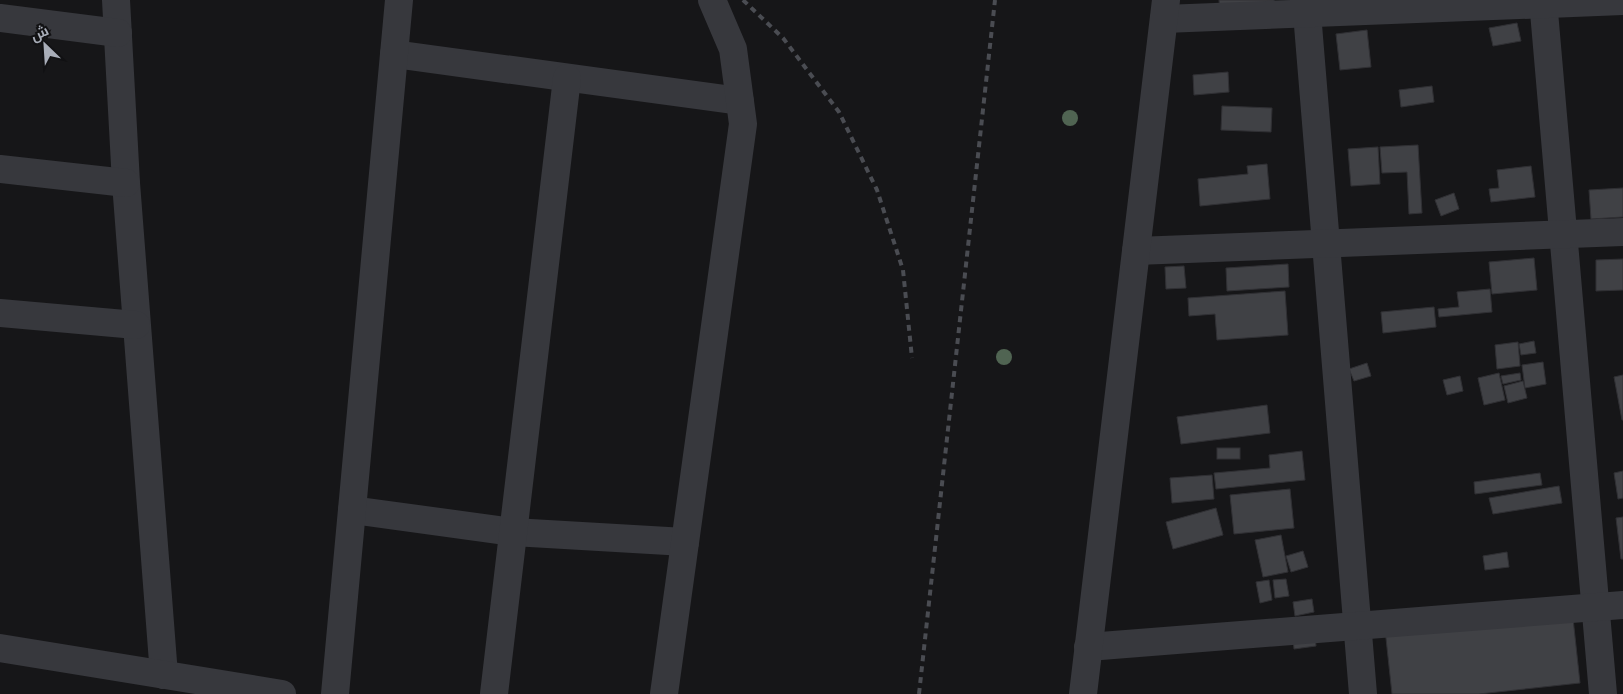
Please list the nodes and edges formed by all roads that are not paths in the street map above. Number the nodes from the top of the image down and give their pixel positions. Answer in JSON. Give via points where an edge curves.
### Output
{"nodes":[{"id":1,"x":116,"y":0,"type":"edge"},
{"id":2,"x":399,"y":0,"type":"edge"},
{"id":3,"x":712,"y":0,"type":"edge"},
{"id":4,"x":1623,"y":1,"type":"edge"},
{"id":5,"x":1544,"y":2,"type":"edge"},
{"id":6,"x":1308,"y":7,"type":"edge"},
{"id":7,"x":1165,"y":9,"type":"edge"},
{"id":8,"x":0,"y":18,"type":"edge"},
{"id":9,"x":118,"y":33,"type":"junction"},
{"id":10,"x":394,"y":54,"type":"junction"},
{"id":11,"x":568,"y":78,"type":"junction"},
{"id":12,"x":740,"y":101,"type":"junction"},
{"id":13,"x":0,"y":169,"type":"edge"},
{"id":14,"x":126,"y":183,"type":"junction"},
{"id":15,"x":1623,"y":232,"type":"edge"},
{"id":16,"x":1563,"y":234,"type":"junction"},
{"id":17,"x":1326,"y":243,"type":"junction"},
{"id":18,"x":1136,"y":251,"type":"junction"},
{"id":19,"x":0,"y":313,"type":"edge"},
{"id":20,"x":136,"y":325,"type":"junction"},
{"id":21,"x":352,"y":510,"type":"junction"},
{"id":22,"x":513,"y":532,"type":"junction"},
{"id":23,"x":685,"y":542,"type":"junction"},
{"id":24,"x":1623,"y":605,"type":"edge"},
{"id":25,"x":1595,"y":608,"type":"junction"},
{"id":26,"x":1356,"y":626,"type":"junction"},
{"id":27,"x":1088,"y":647,"type":"junction"},
{"id":28,"x":0,"y":648,"type":"edge"},
{"id":29,"x":164,"y":675,"type":"junction"},
{"id":30,"x":282,"y":694,"type":"edge"},
{"id":31,"x":335,"y":694,"type":"edge"},
{"id":32,"x":494,"y":694,"type":"edge"},
{"id":33,"x":664,"y":694,"type":"edge"},
{"id":34,"x":1083,"y":694,"type":"edge"},
{"id":35,"x":1363,"y":694,"type":"edge"},
{"id":36,"x":1602,"y":694,"type":"edge"}],
"edges":[{"from":1,"to":9,"type":"street"},
{"from":2,"to":10,"type":"street"},
{"from":3,"to":12,"type":"street","via":[[733,49]]},
{"from":4,"to":5,"type":"street"},
{"from":5,"to":6,"type":"street"},
{"from":5,"to":16,"type":"street"},
{"from":6,"to":7,"type":"street"},
{"from":6,"to":17,"type":"street"},
{"from":7,"to":18,"type":"street"},
{"from":8,"to":9,"type":"street"},
{"from":9,"to":14,"type":"street"},
{"from":10,"to":11,"type":"street"},
{"from":10,"to":21,"type":"street"},
{"from":11,"to":12,"type":"street"},
{"from":11,"to":22,"type":"street"},
{"from":12,"to":23,"type":"street","via":[[742,124]]},
{"from":13,"to":14,"type":"street"},
{"from":14,"to":20,"type":"street"},
{"from":15,"to":16,"type":"street"},
{"from":16,"to":17,"type":"street"},
{"from":16,"to":25,"type":"street"},
{"from":17,"to":18,"type":"street"},
{"from":17,"to":26,"type":"street"},
{"from":18,"to":27,"type":"street"},
{"from":19,"to":20,"type":"street"},
{"from":20,"to":29,"type":"street"},
{"from":21,"to":22,"type":"street"},
{"from":21,"to":31,"type":"street"},
{"from":22,"to":23,"type":"street"},
{"from":22,"to":32,"type":"street"},
{"from":23,"to":33,"type":"street"},
{"from":24,"to":25,"type":"street"},
{"from":25,"to":26,"type":"street"},
{"from":25,"to":36,"type":"street"},
{"from":26,"to":27,"type":"street"},
{"from":26,"to":35,"type":"street"},
{"from":27,"to":34,"type":"street"},
{"from":28,"to":29,"type":"street"},
{"from":29,"to":30,"type":"street"}]}
